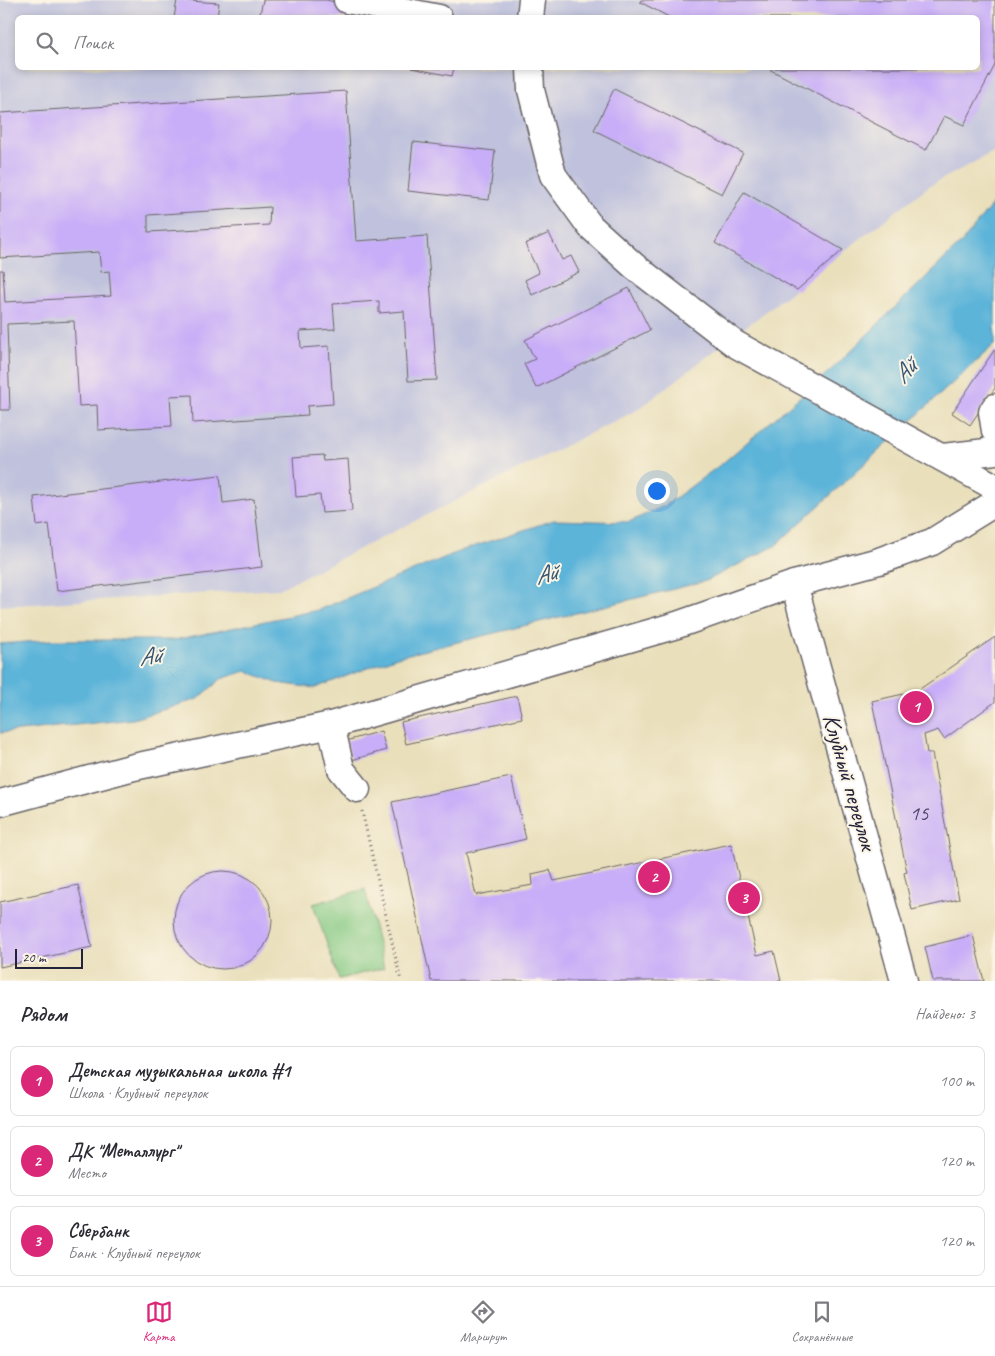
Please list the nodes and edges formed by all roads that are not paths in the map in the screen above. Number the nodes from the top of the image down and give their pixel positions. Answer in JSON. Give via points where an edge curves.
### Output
{"nodes":[{"id":1,"x":347,"y":0,"type":"edge"},
{"id":2,"x":532,"y":0,"type":"edge"},
{"id":3,"x":424,"y":15,"type":"edge"},
{"id":4,"x":530,"y":15,"type":"edge"},
{"id":5,"x":530,"y":70,"type":"edge"},
{"id":6,"x":995,"y":406,"type":"edge"},
{"id":7,"x":995,"y":431,"type":"edge"},
{"id":8,"x":995,"y":451,"type":"edge"},
{"id":9,"x":934,"y":452,"type":"junction"},
{"id":10,"x":995,"y":487,"type":"edge"},
{"id":11,"x":995,"y":502,"type":"edge"},
{"id":12,"x":794,"y":584,"type":"junction"},
{"id":13,"x":331,"y":725,"type":"junction"},
{"id":14,"x":357,"y":789,"type":"road end"},
{"id":15,"x":0,"y":803,"type":"edge"},
{"id":16,"x":904,"y":981,"type":"edge"}],
"edges":[{"from":1,"to":3,"type":"street"},
{"from":2,"to":4,"type":"street"},
{"from":5,"to":9,"type":"street","via":[[531,90],[553,176],[590,226],[634,266],[735,344]]},
{"from":6,"to":7,"type":"street","via":[[992,412]]},
{"from":8,"to":9,"type":"street"},
{"from":9,"to":10,"type":"street"},
{"from":11,"to":12,"type":"street","via":[[932,542],[879,561]]},
{"from":12,"to":13,"type":"street","via":[[677,625]]},
{"from":12,"to":16,"type":"street","name":"Клубный переулок"},
{"from":13,"to":14,"type":"street","via":[[341,769]]},
{"from":13,"to":15,"type":"street","via":[[134,767]]}]}
